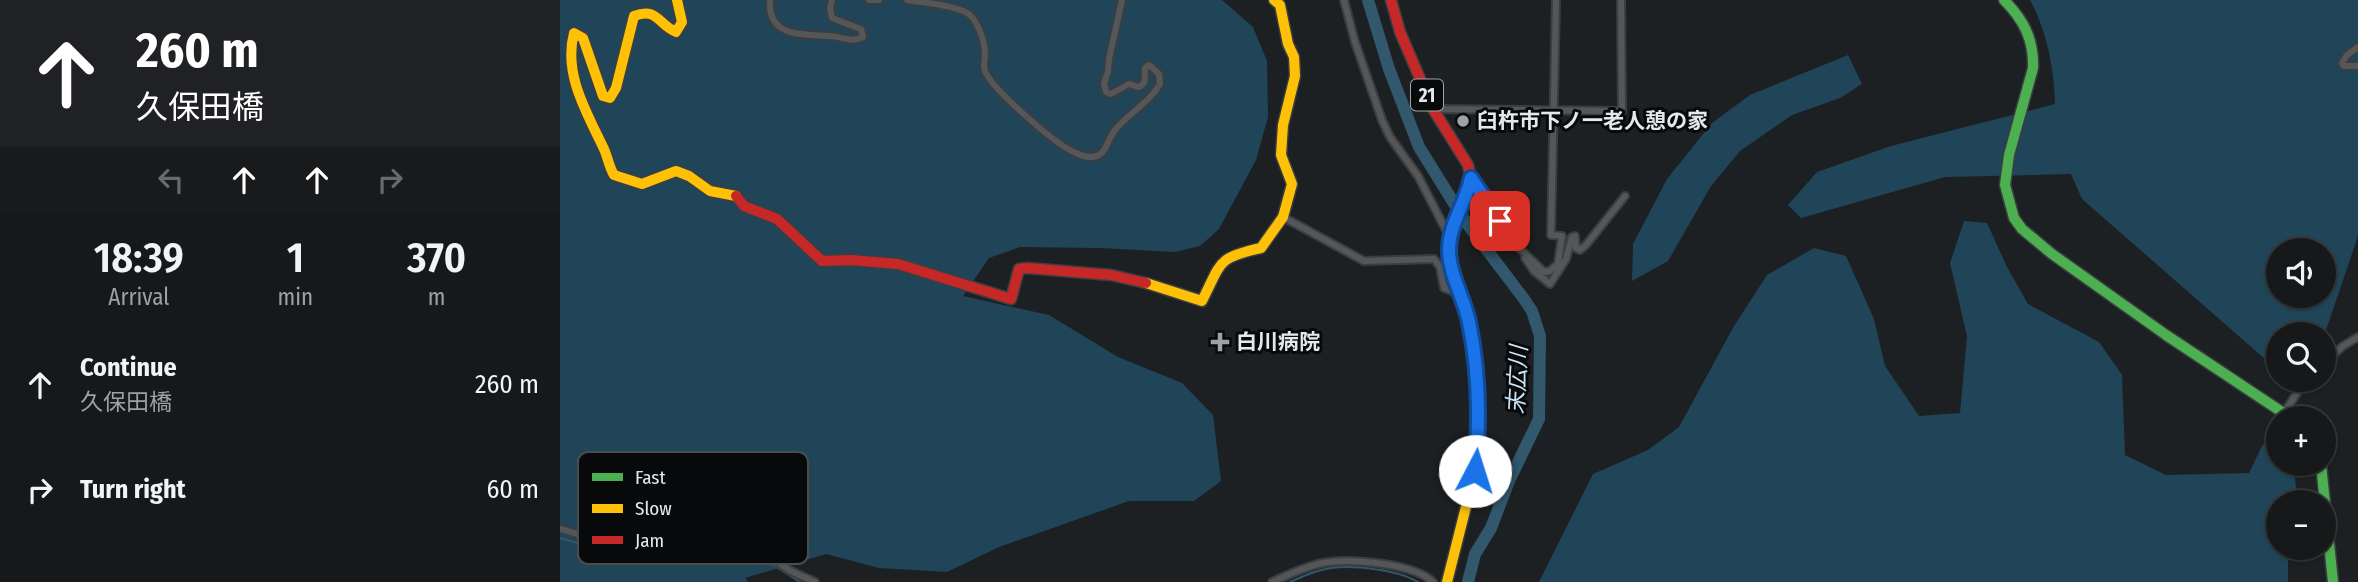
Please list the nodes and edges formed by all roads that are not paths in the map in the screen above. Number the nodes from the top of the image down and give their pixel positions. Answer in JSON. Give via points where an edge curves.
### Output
{"nodes":[{"id":1,"x":677,"y":0,"type":"edge"},
{"id":2,"x":770,"y":0,"type":"edge"},
{"id":3,"x":832,"y":0,"type":"edge"},
{"id":4,"x":869,"y":0,"type":"edge"},
{"id":5,"x":880,"y":0,"type":"edge"},
{"id":6,"x":908,"y":0,"type":"edge"},
{"id":7,"x":1122,"y":0,"type":"edge"},
{"id":8,"x":1274,"y":0,"type":"edge"},
{"id":9,"x":1344,"y":0,"type":"edge"},
{"id":10,"x":1391,"y":0,"type":"edge"},
{"id":11,"x":1556,"y":0,"type":"edge"},
{"id":12,"x":1621,"y":0,"type":"edge"},
{"id":13,"x":2004,"y":0,"type":"edge"},
{"id":14,"x":2358,"y":47,"type":"edge"},
{"id":15,"x":2358,"y":66,"type":"edge"},
{"id":16,"x":1433,"y":109,"type":"junction"},
{"id":17,"x":1554,"y":110,"type":"junction"},
{"id":18,"x":1470,"y":182,"type":"junction"},
{"id":19,"x":1625,"y":196,"type":"dead end"},
{"id":20,"x":1283,"y":217,"type":"junction"},
{"id":21,"x":1451,"y":234,"type":"junction"},
{"id":22,"x":1515,"y":244,"type":"junction"},
{"id":23,"x":1459,"y":288,"type":"junction"},
{"id":24,"x":2358,"y":337,"type":"edge"},
{"id":25,"x":2336,"y":352,"type":"edge"},
{"id":26,"x":2273,"y":406,"type":"edge"},
{"id":27,"x":2322,"y":476,"type":"edge"},
{"id":28,"x":560,"y":529,"type":"edge"},
{"id":29,"x":578,"y":534,"type":"edge"},
{"id":30,"x":781,"y":564,"type":"edge"},
{"id":31,"x":815,"y":582,"type":"edge"},
{"id":32,"x":1274,"y":582,"type":"edge"},
{"id":33,"x":1433,"y":582,"type":"edge"},
{"id":34,"x":1447,"y":582,"type":"edge"},
{"id":35,"x":2333,"y":582,"type":"edge"}],
"edges":[{"from":1,"to":20,"type":"street","via":[[682,22],[676,32],[650,12],[634,16],[610,98],[603,96],[583,38],[574,33],[569,40],[569,76],[611,172],[642,184],[676,171],[710,191],[732,194],[744,206],[783,223],[822,261],[904,265],[1011,299],[1019,269],[1027,268],[1111,275],[1202,302],[1221,263],[1231,255],[1261,248]]},
{"from":2,"to":3,"type":"street","via":[[776,21],[795,35],[863,37],[861,29],[832,18]]},
{"from":4,"to":5,"type":"street"},
{"from":6,"to":7,"type":"street","via":[[970,15],[979,30],[989,76],[1061,145],[1088,157],[1103,152],[1115,130],[1160,84],[1149,65],[1142,85],[1106,92],[1108,59]]},
{"from":8,"to":20,"type":"street","via":[[1284,16],[1295,76],[1283,125],[1281,155],[1292,184]]},
{"from":9,"to":21,"type":"street","via":[[1386,129]]},
{"from":10,"to":16,"type":"street","number":"21"},
{"from":11,"to":17,"type":"street"},
{"from":12,"to":17,"type":"street","via":[[1622,111]]},
{"from":13,"to":26,"type":"street","via":[[2026,26],[2034,52],[2006,176],[2006,195],[2014,218],[2052,254]]},
{"from":14,"to":15,"type":"street","via":[[2342,63]]},
{"from":16,"to":17,"type":"street"},
{"from":16,"to":18,"type":"street","number":"21","via":[[1468,165]]},
{"from":17,"to":22,"type":"street","via":[[1551,236],[1562,236],[1558,264],[1544,272]]},
{"from":18,"to":21,"type":"street"},
{"from":18,"to":22,"type":"street"},
{"from":19,"to":22,"type":"street","via":[[1580,250],[1572,237],[1566,259],[1550,284]]},
{"from":20,"to":23,"type":"street","via":[[1364,261],[1434,259],[1444,288]]},
{"from":21,"to":23,"type":"street","via":[[1450,261]]},
{"from":23,"to":34,"type":"street","via":[[1475,358],[1477,449]]},
{"from":24,"to":25,"type":"street"},
{"from":27,"to":35,"type":"street"},
{"from":28,"to":29,"type":"street"},
{"from":30,"to":31,"type":"street"},
{"from":32,"to":33,"type":"street","via":[[1321,563],[1340,561],[1409,569]]}]}
